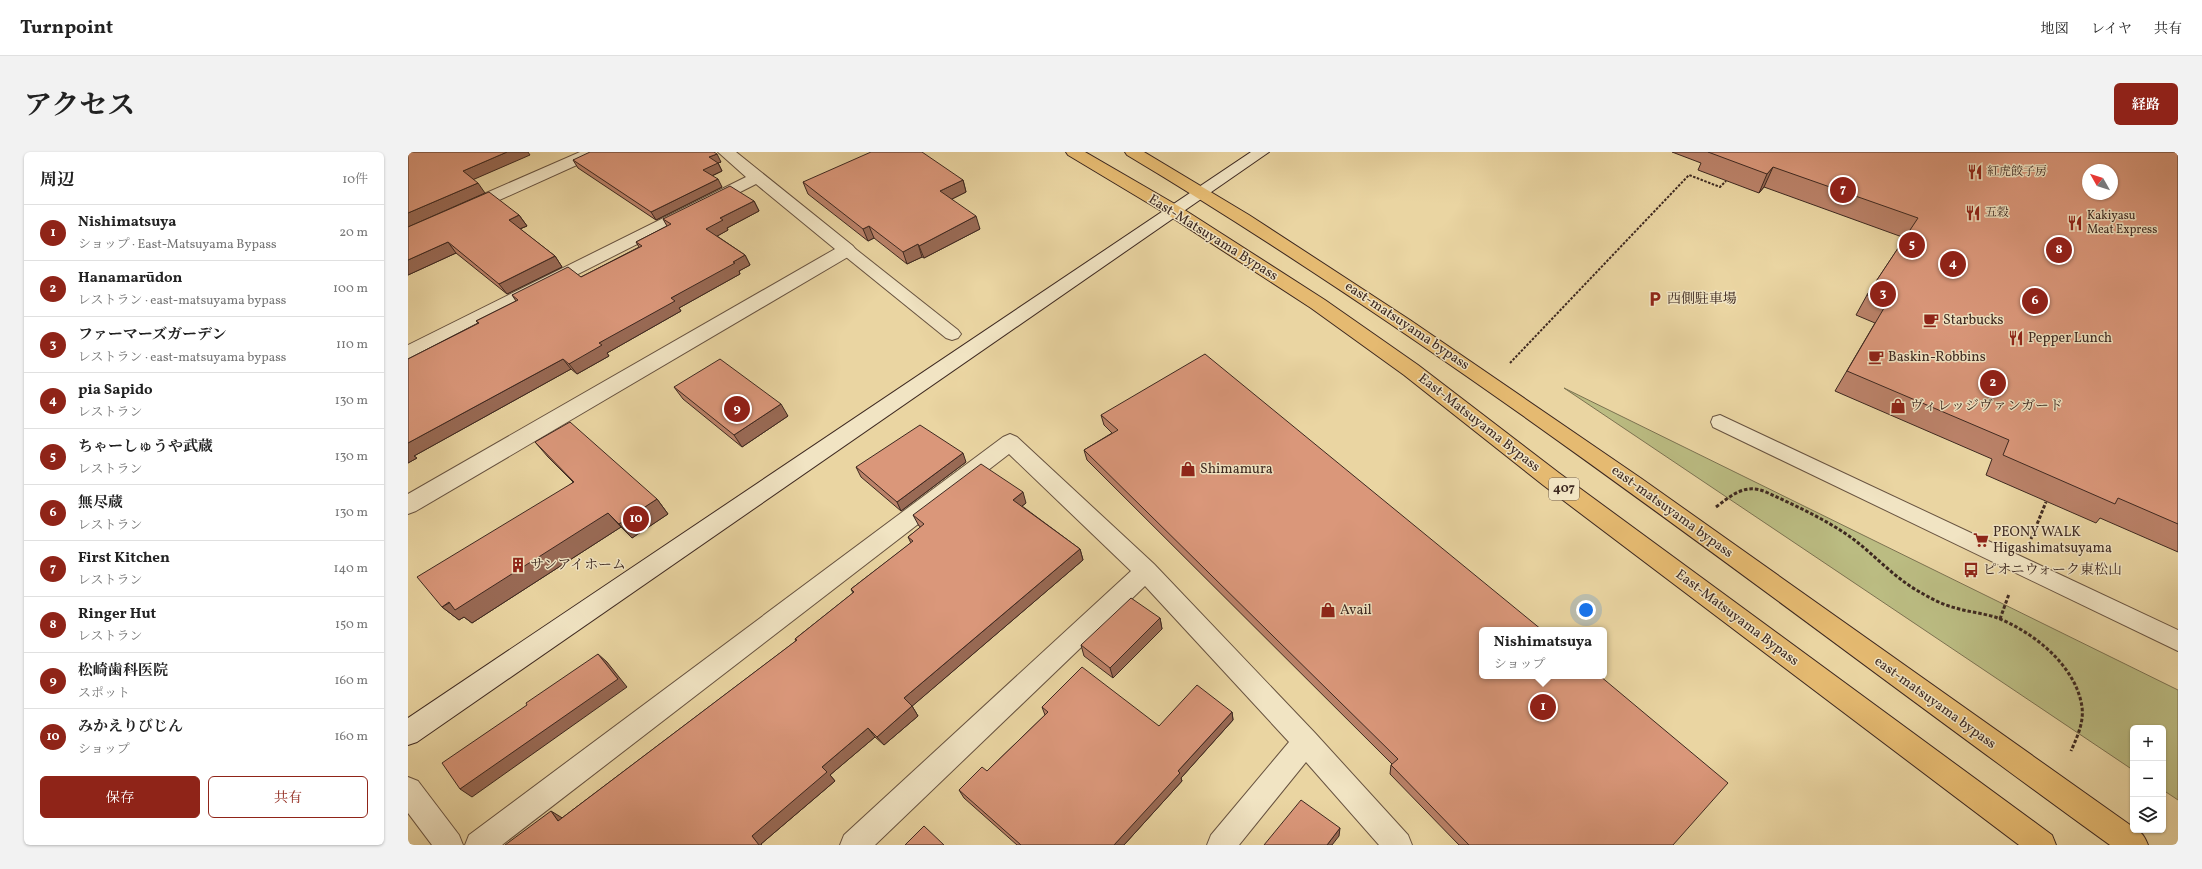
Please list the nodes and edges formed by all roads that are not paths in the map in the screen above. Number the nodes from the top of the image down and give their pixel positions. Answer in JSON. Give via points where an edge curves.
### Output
{"nodes":[{"id":1,"x":593,"y":152,"type":"edge"},
{"id":2,"x":726,"y":152,"type":"edge"},
{"id":3,"x":1074,"y":152,"type":"edge"},
{"id":4,"x":1132,"y":152,"type":"edge"},
{"id":5,"x":1261,"y":152,"type":"edge"},
{"id":6,"x":758,"y":177,"type":"junction"},
{"id":7,"x":1202,"y":192,"type":"junction"},
{"id":8,"x":1174,"y":211,"type":"junction"},
{"id":9,"x":451,"y":216,"type":"edge"},
{"id":10,"x":847,"y":250,"type":"junction"},
{"id":11,"x":952,"y":334,"type":"dead end"},
{"id":12,"x":408,"y":353,"type":"edge"},
{"id":13,"x":1720,"y":422,"type":"dead end"},
{"id":14,"x":408,"y":505,"type":"edge"},
{"id":15,"x":1146,"y":571,"type":"junction"},
{"id":16,"x":2178,"y":641,"type":"edge"},
{"id":17,"x":408,"y":733,"type":"edge"},
{"id":18,"x":1306,"y":742,"type":"junction"},
{"id":19,"x":408,"y":790,"type":"edge"},
{"id":20,"x":449,"y":845,"type":"edge"},
{"id":21,"x":479,"y":845,"type":"edge"},
{"id":22,"x":854,"y":845,"type":"edge"},
{"id":23,"x":1221,"y":845,"type":"edge"},
{"id":24,"x":1398,"y":845,"type":"edge"},
{"id":25,"x":2042,"y":845,"type":"edge"},
{"id":26,"x":2134,"y":845,"type":"edge"}],
"edges":[{"from":1,"to":9,"type":"street"},
{"from":2,"to":6,"type":"street"},
{"from":3,"to":8,"type":"highway","name":"East-Matsuyama Bypass","number":"407"},
{"from":4,"to":7,"type":"highway"},
{"from":5,"to":7,"type":"street"},
{"from":6,"to":10,"type":"street"},
{"from":6,"to":12,"type":"street"},
{"from":7,"to":8,"type":"street"},
{"from":7,"to":26,"type":"highway","name":"east-matsuyama bypass","via":[[1413,328],[1670,509]]},
{"from":8,"to":17,"type":"street"},
{"from":8,"to":25,"type":"highway","name":"East-Matsuyama Bypass","number":"407","via":[[1318,304],[1411,370],[1551,479]]},
{"from":10,"to":11,"type":"lane"},
{"from":10,"to":14,"type":"street"},
{"from":13,"to":16,"type":"lane"},
{"from":15,"to":18,"type":"street"},
{"from":15,"to":21,"type":"street","via":[[1010,442]]},
{"from":15,"to":22,"type":"street"},
{"from":18,"to":23,"type":"street"},
{"from":18,"to":24,"type":"street"},
{"from":19,"to":20,"type":"street"}]}
